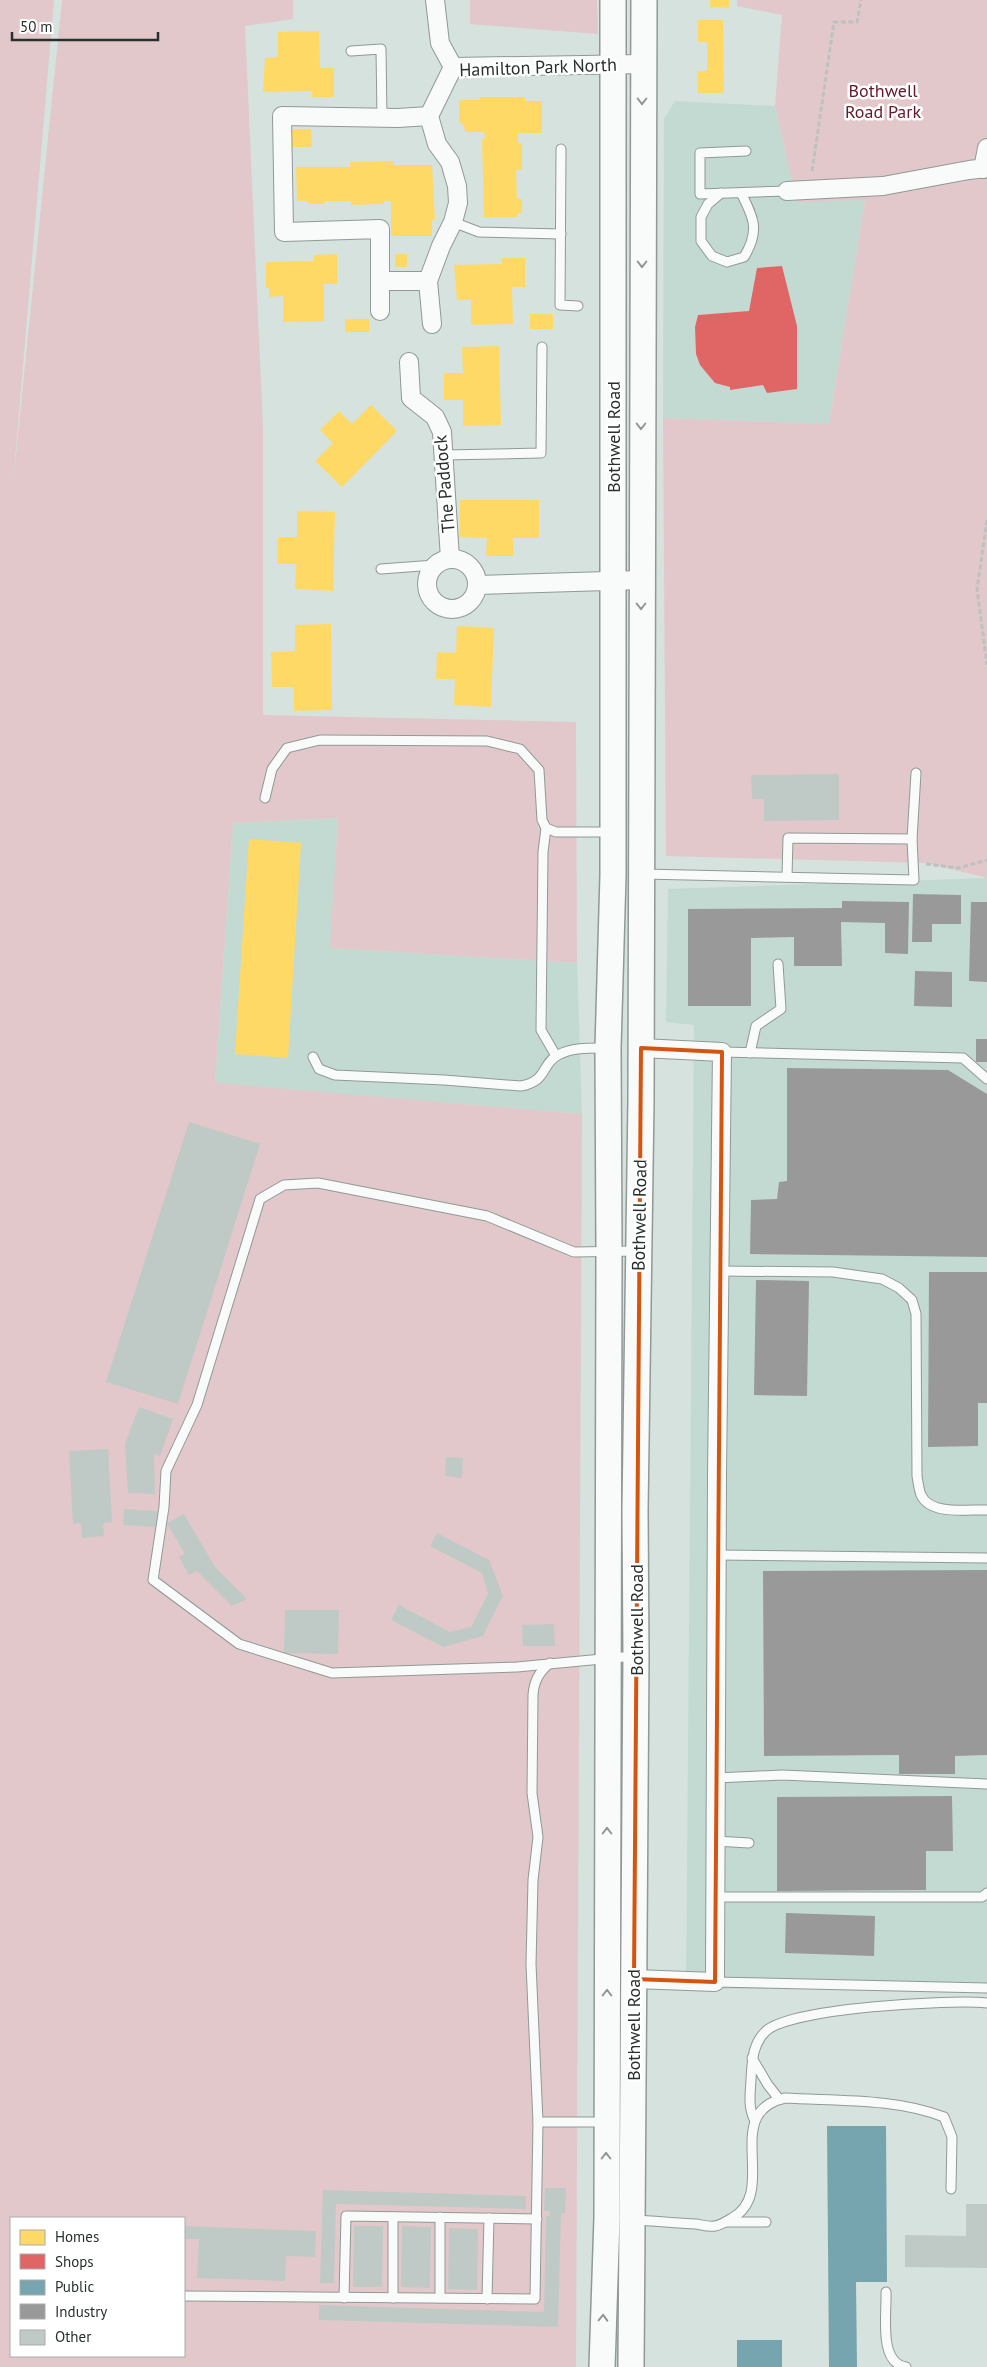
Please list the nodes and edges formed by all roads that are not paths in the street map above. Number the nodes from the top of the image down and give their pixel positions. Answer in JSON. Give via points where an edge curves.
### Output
{"nodes":[{"id":1,"x":436,"y":0,"type":"edge"},
{"id":2,"x":614,"y":0,"type":"edge"},
{"id":3,"x":644,"y":0,"type":"edge"},
{"id":4,"x":351,"y":51,"type":"dead end"},
{"id":5,"x":612,"y":63,"type":"junction"},
{"id":6,"x":642,"y":64,"type":"junction"},
{"id":7,"x":453,"y":67,"type":"junction"},
{"id":8,"x":428,"y":116,"type":"junction"},
{"id":9,"x":382,"y":118,"type":"junction"},
{"id":10,"x":987,"y":148,"type":"edge"},
{"id":11,"x":561,"y":149,"type":"dead end"},
{"id":12,"x":746,"y":152,"type":"dead end"},
{"id":13,"x":985,"y":169,"type":"edge"},
{"id":14,"x":787,"y":191,"type":"joint"},
{"id":15,"x":721,"y":193,"type":"junction"},
{"id":16,"x":740,"y":193,"type":"junction"},
{"id":17,"x":453,"y":222,"type":"junction"},
{"id":18,"x":561,"y":234,"type":"junction"},
{"id":19,"x":380,"y":281,"type":"junction"},
{"id":20,"x":428,"y":281,"type":"junction"},
{"id":21,"x":578,"y":306,"type":"dead end"},
{"id":22,"x":380,"y":311,"type":"dead end"},
{"id":23,"x":432,"y":324,"type":"dead end"},
{"id":24,"x":542,"y":347,"type":"dead end"},
{"id":25,"x":409,"y":362,"type":"dead end"},
{"id":26,"x":444,"y":455,"type":"junction"},
{"id":27,"x":442,"y":562,"type":"junction"},
{"id":28,"x":382,"y":569,"type":"dead end"},
{"id":29,"x":641,"y":580,"type":"junction"},
{"id":30,"x":613,"y":582,"type":"junction"},
{"id":31,"x":478,"y":585,"type":"junction"},
{"id":32,"x":916,"y":773,"type":"dead end"},
{"id":33,"x":265,"y":798,"type":"dead end"},
{"id":34,"x":546,"y":828,"type":"junction"},
{"id":35,"x":612,"y":832,"type":"junction"},
{"id":36,"x":912,"y":839,"type":"junction"},
{"id":37,"x":613,"y":874,"type":"junction"},
{"id":38,"x":640,"y":874,"type":"junction"},
{"id":39,"x":787,"y":877,"type":"junction"},
{"id":40,"x":778,"y":964,"type":"dead end"},
{"id":41,"x":608,"y":1048,"type":"junction"},
{"id":42,"x":641,"y":1048,"type":"junction"},
{"id":43,"x":722,"y":1052,"type":"junction"},
{"id":44,"x":750,"y":1053,"type":"junction"},
{"id":45,"x":556,"y":1056,"type":"junction"},
{"id":46,"x":313,"y":1057,"type":"dead end"},
{"id":47,"x":987,"y":1079,"type":"edge"},
{"id":48,"x":609,"y":1251,"type":"junction"},
{"id":49,"x":638,"y":1251,"type":"junction"},
{"id":50,"x":720,"y":1271,"type":"junction"},
{"id":51,"x":987,"y":1510,"type":"edge"},
{"id":52,"x":717,"y":1555,"type":"junction"},
{"id":53,"x":987,"y":1558,"type":"edge"},
{"id":54,"x":636,"y":1656,"type":"junction"},
{"id":55,"x":608,"y":1658,"type":"junction"},
{"id":56,"x":550,"y":1664,"type":"junction"},
{"id":57,"x":716,"y":1778,"type":"junction"},
{"id":58,"x":987,"y":1784,"type":"edge"},
{"id":59,"x":715,"y":1841,"type":"junction"},
{"id":60,"x":749,"y":1843,"type":"dead end"},
{"id":61,"x":987,"y":1893,"type":"edge"},
{"id":62,"x":715,"y":1896,"type":"junction"},
{"id":63,"x":634,"y":1979,"type":"junction"},
{"id":64,"x":715,"y":1982,"type":"junction"},
{"id":65,"x":987,"y":1988,"type":"edge"},
{"id":66,"x":987,"y":2003,"type":"edge"},
{"id":67,"x":752,"y":2057,"type":"junction"},
{"id":68,"x":779,"y":2099,"type":"junction"},
{"id":69,"x":754,"y":2121,"type":"junction"},
{"id":70,"x":538,"y":2122,"type":"junction"},
{"id":71,"x":606,"y":2122,"type":"junction"},
{"id":72,"x":951,"y":2189,"type":"dead end"},
{"id":73,"x":393,"y":2217,"type":"junction"},
{"id":74,"x":440,"y":2218,"type":"junction"},
{"id":75,"x":489,"y":2218,"type":"junction"},
{"id":76,"x":536,"y":2219,"type":"junction"},
{"id":77,"x":620,"y":2219,"type":"junction"},
{"id":78,"x":725,"y":2222,"type":"junction"},
{"id":79,"x":766,"y":2222,"type":"dead end"},
{"id":80,"x":886,"y":2292,"type":"dead end"},
{"id":81,"x":185,"y":2296,"type":"edge"},
{"id":82,"x":344,"y":2298,"type":"junction"},
{"id":83,"x":393,"y":2298,"type":"junction"},
{"id":84,"x":440,"y":2298,"type":"junction"},
{"id":85,"x":487,"y":2299,"type":"junction"},
{"id":86,"x":602,"y":2367,"type":"edge"},
{"id":87,"x":631,"y":2367,"type":"edge"},
{"id":88,"x":906,"y":2367,"type":"edge"}],
"edges":[{"from":1,"to":7,"type":"street","via":[[440,43]]},
{"from":2,"to":5,"type":"main road","name":"Bothwell Road"},
{"from":3,"to":6,"type":"main road","name":"Bothwell Road"},
{"from":4,"to":9,"type":"lane","via":[[381,49]]},
{"from":5,"to":6,"type":"street","name":"Hamilton Park North"},
{"from":5,"to":7,"type":"street","name":"Hamilton Park North"},
{"from":5,"to":30,"type":"main road","name":"Bothwell Road"},
{"from":6,"to":29,"type":"main road","name":"Bothwell Road","one_way":true},
{"from":7,"to":8,"type":"street","name":"Hamilton Park North"},
{"from":8,"to":9,"type":"street"},
{"from":8,"to":17,"type":"street","via":[[437,144],[450,162],[457,186],[458,203]]},
{"from":9,"to":19,"type":"street","via":[[282,116],[284,232],[380,229]]},
{"from":10,"to":13,"type":"street"},
{"from":11,"to":18,"type":"lane"},
{"from":12,"to":15,"type":"lane","via":[[700,153],[700,194]]},
{"from":13,"to":14,"type":"street","via":[[883,186]]},
{"from":14,"to":16,"type":"lane"},
{"from":15,"to":16,"type":"lane"},
{"from":15,"to":16,"type":"lane","via":[[708,204],[701,217],[701,241],[712,256],[727,262],[744,257],[753,242],[753,216]]},
{"from":17,"to":18,"type":"lane","via":[[479,232]]},
{"from":17,"to":20,"type":"street"},
{"from":18,"to":21,"type":"lane","via":[[560,305]]},
{"from":19,"to":20,"type":"street"},
{"from":19,"to":22,"type":"street"},
{"from":20,"to":23,"type":"street"},
{"from":24,"to":26,"type":"lane","via":[[541,453]]},
{"from":25,"to":26,"type":"street","name":"The Paddock","via":[[411,398],[435,417],[442,432]]},
{"from":26,"to":27,"type":"street","name":"The Paddock"},
{"from":27,"to":28,"type":"lane"},
{"from":27,"to":31,"type":"street","via":[[459,560],[466,563]]},
{"from":27,"to":31,"type":"street","name":"The Paddock","via":[[430,572],[427,588],[430,596],[442,607],[465,606],[472,600]]},
{"from":29,"to":30,"type":"street"},
{"from":29,"to":38,"type":"main road","name":"Bothwell Road","one_way":true},
{"from":30,"to":31,"type":"street"},
{"from":30,"to":35,"type":"main road","name":"Bothwell Road"},
{"from":32,"to":36,"type":"lane"},
{"from":33,"to":34,"type":"lane","via":[[272,769],[288,748],[320,740],[487,742],[520,748],[539,770],[542,820]]},
{"from":34,"to":35,"type":"lane","via":[[556,832]]},
{"from":34,"to":45,"type":"lane","via":[[541,1030]]},
{"from":35,"to":37,"type":"main road","name":"Bothwell Road"},
{"from":36,"to":39,"type":"lane","via":[[788,838]]},
{"from":36,"to":39,"type":"lane","via":[[914,880]]},
{"from":37,"to":38,"type":"main road"},
{"from":37,"to":41,"type":"main road","name":"Bothwell Road"},
{"from":38,"to":39,"type":"lane"},
{"from":38,"to":42,"type":"main road","name":"Bothwell Road"},
{"from":40,"to":44,"type":"lane","via":[[781,1009],[756,1026]]},
{"from":41,"to":42,"type":"main road"},
{"from":41,"to":45,"type":"lane","via":[[574,1049]]},
{"from":41,"to":48,"type":"main road","name":"Bothwell Road"},
{"from":42,"to":43,"type":"street"},
{"from":42,"to":49,"type":"main road","name":"Bothwell Road"},
{"from":43,"to":44,"type":"lane"},
{"from":43,"to":50,"type":"street"},
{"from":44,"to":47,"type":"lane","via":[[964,1058]]},
{"from":45,"to":46,"type":"lane","via":[[539,1079],[521,1086],[335,1075],[319,1069]]},
{"from":48,"to":49,"type":"lane"},
{"from":48,"to":55,"type":"main road","name":"Bothwell Road"},
{"from":48,"to":56,"type":"lane","via":[[574,1252],[486,1216],[318,1183],[284,1185],[260,1199],[197,1405],[166,1471],[153,1580],[239,1644],[332,1673]]},
{"from":49,"to":54,"type":"main road","name":"Bothwell Road"},
{"from":50,"to":51,"type":"lane","via":[[833,1272],[882,1279],[899,1288],[912,1300],[916,1314],[917,1476],[921,1494],[936,1508]]},
{"from":50,"to":52,"type":"street"},
{"from":52,"to":53,"type":"lane"},
{"from":52,"to":57,"type":"street"},
{"from":54,"to":55,"type":"lane"},
{"from":54,"to":63,"type":"main road","name":"Bothwell Road"},
{"from":55,"to":56,"type":"lane"},
{"from":71,"to":55,"type":"main road","name":"Bothwell Road","one_way":true},
{"from":56,"to":70,"type":"lane","via":[[542,1669],[534,1682],[533,1695],[532,1793],[538,1837],[530,1964]]},
{"from":57,"to":58,"type":"lane","via":[[782,1775]]},
{"from":57,"to":59,"type":"street"},
{"from":59,"to":60,"type":"lane"},
{"from":59,"to":62,"type":"street"},
{"from":61,"to":62,"type":"lane","via":[[982,1897]]},
{"from":62,"to":64,"type":"street"},
{"from":63,"to":64,"type":"street"},
{"from":63,"to":77,"type":"main road","name":"Bothwell Road"},
{"from":64,"to":65,"type":"lane"},
{"from":66,"to":67,"type":"lane","via":[[911,2003],[791,2020],[767,2029]]},
{"from":67,"to":68,"type":"lane"},
{"from":67,"to":69,"type":"lane","via":[[750,2112]]},
{"from":68,"to":69,"type":"lane"},
{"from":68,"to":72,"type":"lane","via":[[888,2104],[927,2110],[944,2117],[952,2137]]},
{"from":69,"to":78,"type":"lane","via":[[751,2196],[742,2213]]},
{"from":70,"to":71,"type":"lane"},
{"from":70,"to":76,"type":"lane"},
{"from":77,"to":71,"type":"main road","name":"Bothwell Road","one_way":true},
{"from":73,"to":74,"type":"lane"},
{"from":73,"to":82,"type":"lane","via":[[346,2216]]},
{"from":73,"to":83,"type":"lane"},
{"from":74,"to":75,"type":"lane"},
{"from":74,"to":84,"type":"lane"},
{"from":75,"to":76,"type":"lane"},
{"from":75,"to":85,"type":"lane"},
{"from":76,"to":85,"type":"lane","via":[[535,2299]]},
{"from":77,"to":78,"type":"lane","via":[[714,2226]]},
{"from":86,"to":77,"type":"main road","name":"Bothwell Road","one_way":true},
{"from":77,"to":87,"type":"main road","name":"Bothwell Road"},
{"from":78,"to":79,"type":"lane"},
{"from":80,"to":88,"type":"lane","via":[[889,2356],[895,2363]]},
{"from":81,"to":82,"type":"lane"},
{"from":82,"to":83,"type":"lane"},
{"from":83,"to":84,"type":"lane"},
{"from":84,"to":85,"type":"lane"}]}
